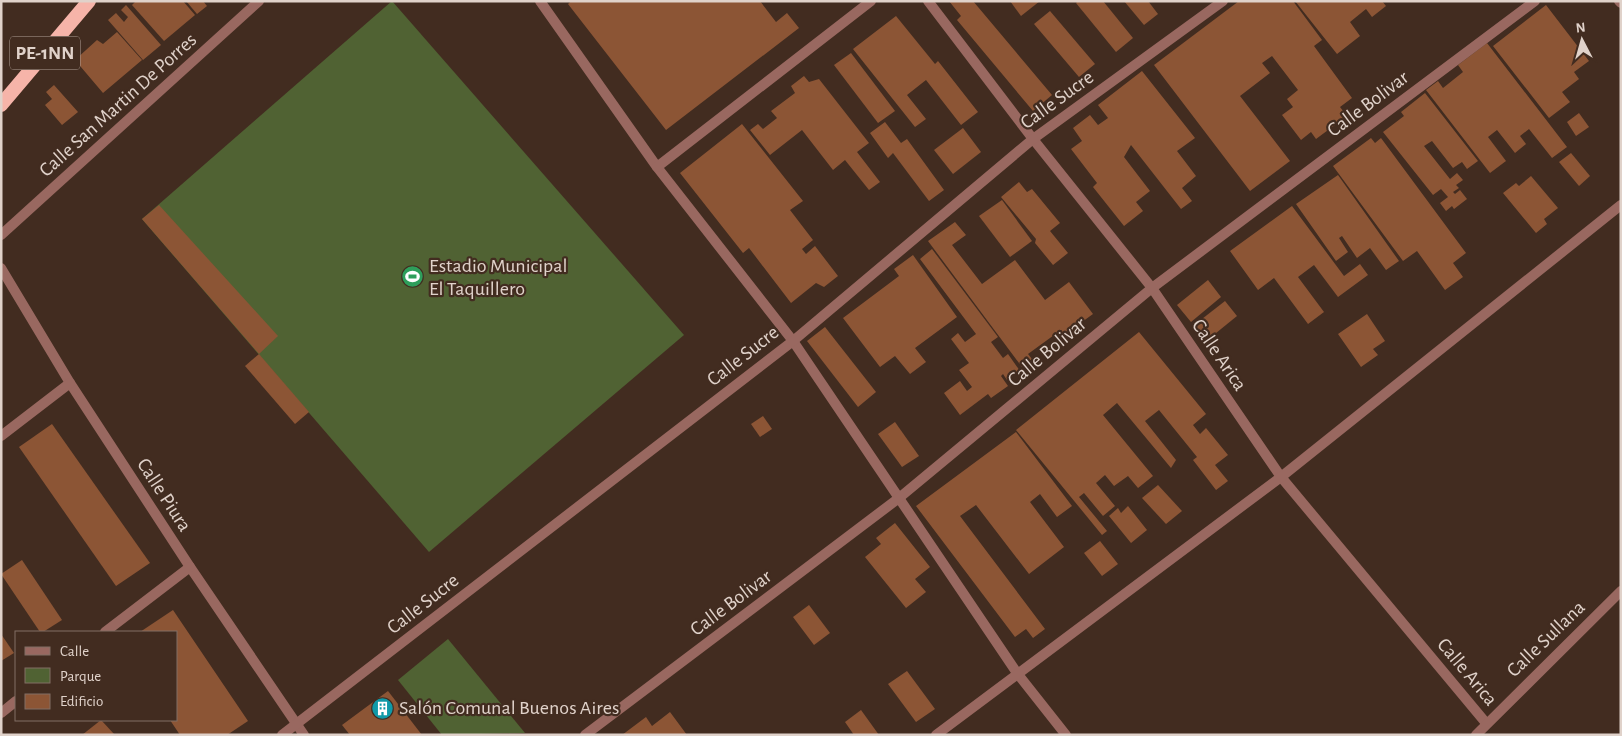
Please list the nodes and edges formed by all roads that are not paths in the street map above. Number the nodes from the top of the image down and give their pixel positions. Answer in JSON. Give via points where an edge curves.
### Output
{"nodes":[{"id":1,"x":89,"y":1,"type":"edge"},
{"id":2,"x":259,"y":1,"type":"edge"},
{"id":3,"x":540,"y":1,"type":"edge"},
{"id":4,"x":872,"y":1,"type":"edge"},
{"id":5,"x":928,"y":1,"type":"edge"},
{"id":6,"x":1222,"y":1,"type":"edge"},
{"id":7,"x":1535,"y":1,"type":"edge"},
{"id":8,"x":1,"y":105,"type":"edge"},
{"id":9,"x":1033,"y":139,"type":"junction"},
{"id":10,"x":657,"y":167,"type":"junction"},
{"id":11,"x":1621,"y":205,"type":"edge"},
{"id":12,"x":1,"y":235,"type":"edge"},
{"id":13,"x":1,"y":268,"type":"edge"},
{"id":14,"x":1152,"y":288,"type":"junction"},
{"id":15,"x":793,"y":341,"type":"junction"},
{"id":16,"x":70,"y":383,"type":"junction"},
{"id":17,"x":1,"y":436,"type":"edge"},
{"id":18,"x":1281,"y":477,"type":"junction"},
{"id":19,"x":899,"y":498,"type":"junction"},
{"id":20,"x":190,"y":567,"type":"junction"},
{"id":21,"x":1621,"y":591,"type":"edge"},
{"id":22,"x":106,"y":631,"type":"edge"},
{"id":23,"x":1017,"y":673,"type":"junction"},
{"id":24,"x":15,"y":702,"type":"edge"},
{"id":25,"x":1,"y":713,"type":"edge"},
{"id":26,"x":297,"y":723,"type":"junction"},
{"id":27,"x":1486,"y":723,"type":"junction"},
{"id":28,"x":282,"y":735,"type":"edge"},
{"id":29,"x":304,"y":735,"type":"edge"},
{"id":30,"x":585,"y":735,"type":"edge"},
{"id":31,"x":936,"y":735,"type":"edge"},
{"id":32,"x":1066,"y":735,"type":"edge"},
{"id":33,"x":1476,"y":735,"type":"edge"}],
"edges":[{"from":1,"to":8,"type":"highway","number":"PE-1NN"},
{"from":2,"to":12,"type":"street","name":"Calle San Martin De Porres"},
{"from":3,"to":10,"type":"street"},
{"from":4,"to":10,"type":"street"},
{"from":5,"to":9,"type":"street","name":"Calle Arica"},
{"from":6,"to":9,"type":"street","name":"Calle Sucre"},
{"from":7,"to":14,"type":"street","name":"Calle Bolivar"},
{"from":9,"to":14,"type":"street","name":"Calle Arica"},
{"from":9,"to":15,"type":"street","name":"Calle Sucre"},
{"from":10,"to":15,"type":"street"},
{"from":11,"to":18,"type":"street"},
{"from":13,"to":16,"type":"street","name":"Calle Piura"},
{"from":14,"to":18,"type":"street","name":"Calle Arica"},
{"from":14,"to":19,"type":"street","name":"Calle Bolivar"},
{"from":15,"to":19,"type":"street"},
{"from":15,"to":26,"type":"street","name":"Calle Sucre"},
{"from":16,"to":17,"type":"street"},
{"from":16,"to":20,"type":"street","name":"Calle Piura"},
{"from":18,"to":23,"type":"street"},
{"from":18,"to":27,"type":"street","name":"Calle Arica"},
{"from":19,"to":23,"type":"street"},
{"from":19,"to":30,"type":"street","name":"Calle Bolivar"},
{"from":20,"to":22,"type":"street"},
{"from":20,"to":26,"type":"street","name":"Calle Piura"},
{"from":21,"to":27,"type":"street","name":"Calle Sullana"},
{"from":23,"to":31,"type":"street"},
{"from":23,"to":32,"type":"street"},
{"from":24,"to":25,"type":"street"},
{"from":26,"to":28,"type":"street","name":"Calle Sucre"},
{"from":26,"to":29,"type":"street","name":"Calle Piura"},
{"from":27,"to":33,"type":"street","name":"Calle Sullana"}]}
